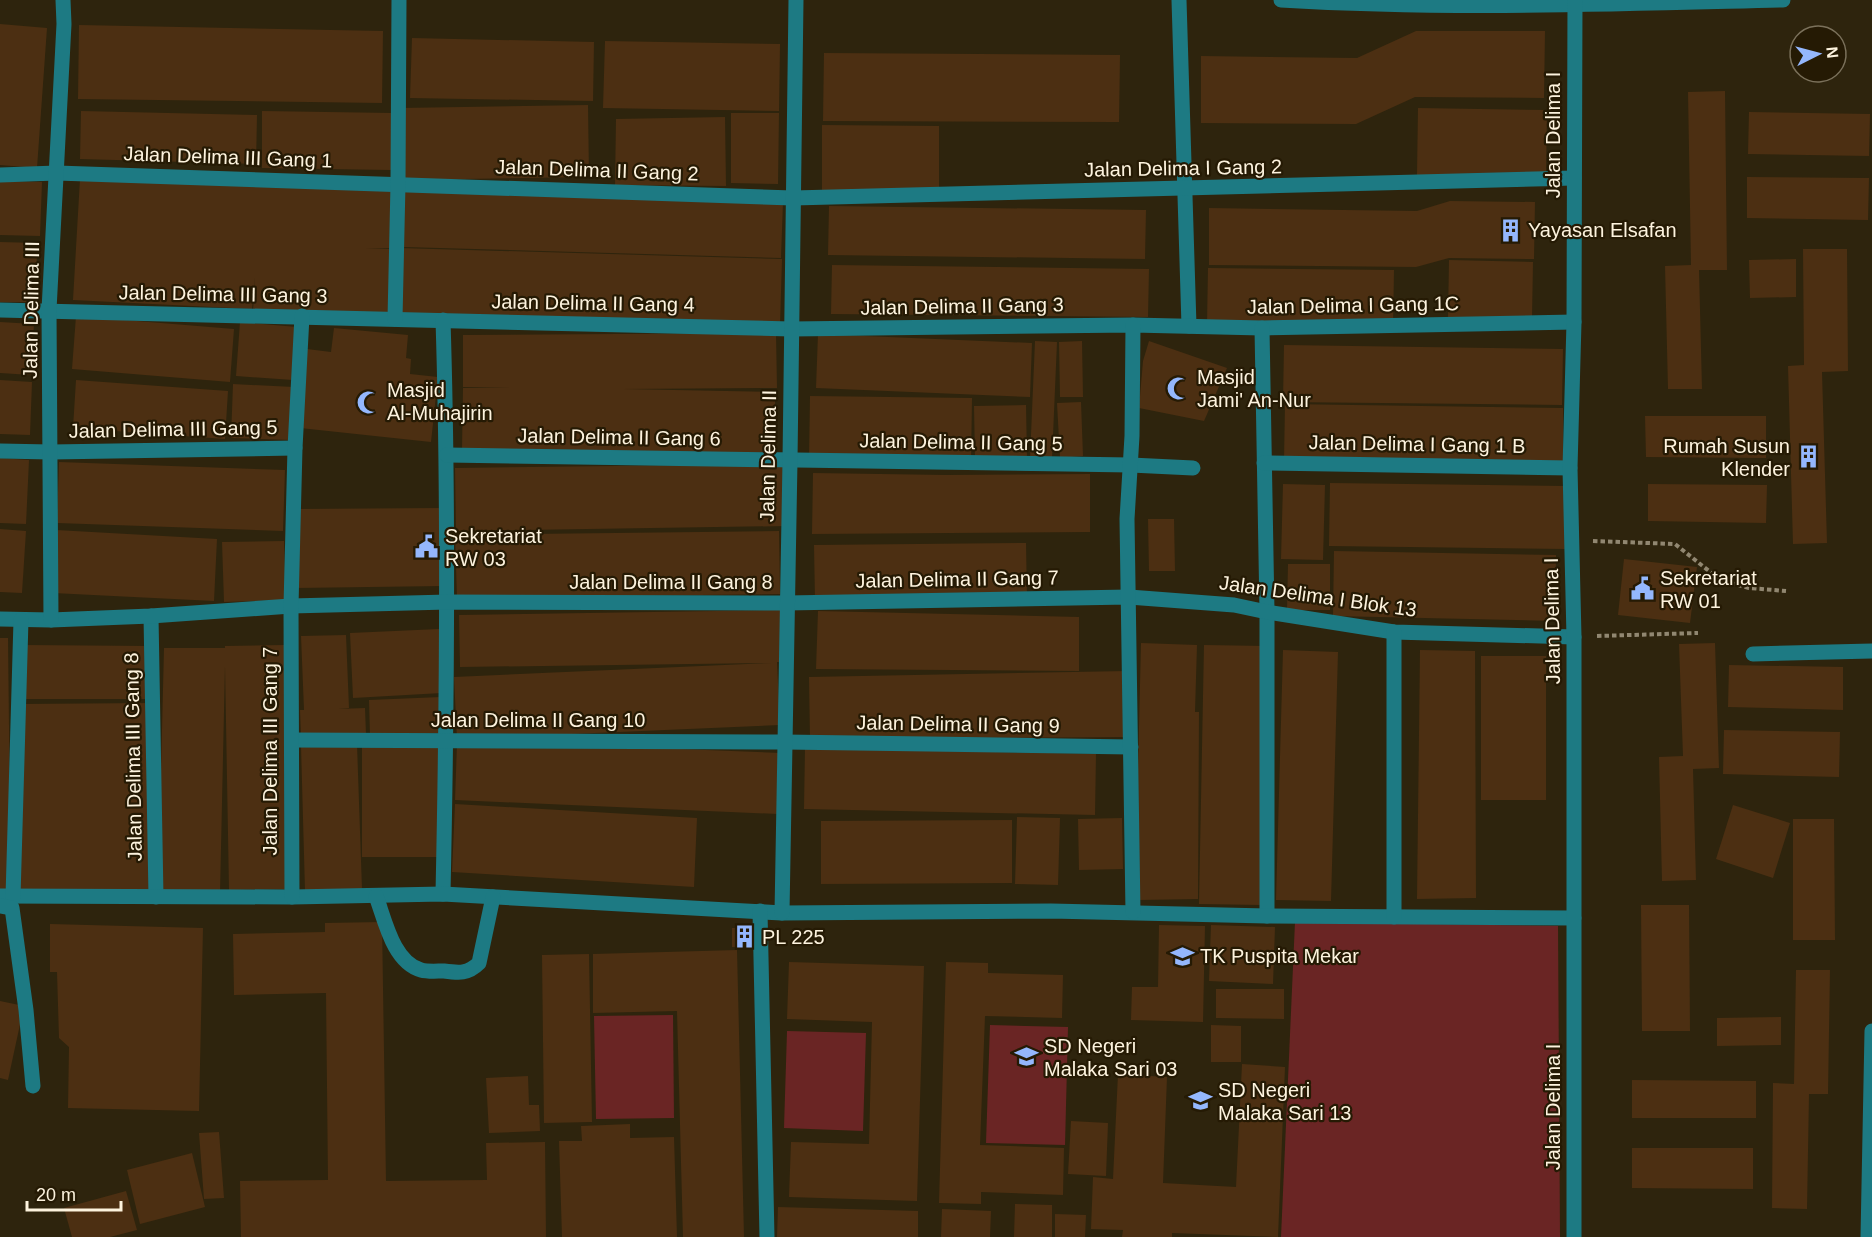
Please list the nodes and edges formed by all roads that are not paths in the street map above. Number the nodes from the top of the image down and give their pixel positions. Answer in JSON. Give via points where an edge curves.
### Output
{"nodes":[{"id":1,"x":63,"y":0,"type":"edge"},
{"id":2,"x":399,"y":0,"type":"edge"},
{"id":3,"x":796,"y":0,"type":"edge"},
{"id":4,"x":1179,"y":0,"type":"edge"},
{"id":5,"x":1281,"y":0,"type":"edge"},
{"id":6,"x":1783,"y":0,"type":"edge"},
{"id":7,"x":1362,"y":2,"type":"edge"},
{"id":8,"x":1575,"y":3,"type":"edge"},
{"id":9,"x":57,"y":173,"type":"junction"},
{"id":10,"x":0,"y":175,"type":"edge"},
{"id":11,"x":1574,"y":178,"type":"junction"},
{"id":12,"x":398,"y":184,"type":"junction"},
{"id":13,"x":1185,"y":190,"type":"junction"},
{"id":14,"x":793,"y":198,"type":"junction"},
{"id":15,"x":0,"y":310,"type":"edge"},
{"id":16,"x":50,"y":310,"type":"junction"},
{"id":17,"x":302,"y":316,"type":"junction"},
{"id":18,"x":394,"y":319,"type":"junction"},
{"id":19,"x":443,"y":320,"type":"junction"},
{"id":20,"x":1574,"y":322,"type":"junction"},
{"id":21,"x":1133,"y":325,"type":"junction"},
{"id":22,"x":1188,"y":326,"type":"junction"},
{"id":23,"x":1262,"y":328,"type":"junction"},
{"id":24,"x":791,"y":329,"type":"junction"},
{"id":25,"x":295,"y":448,"type":"junction"},
{"id":26,"x":0,"y":451,"type":"edge"},
{"id":27,"x":51,"y":452,"type":"junction"},
{"id":28,"x":447,"y":455,"type":"junction"},
{"id":29,"x":790,"y":461,"type":"junction"},
{"id":30,"x":1264,"y":463,"type":"junction"},
{"id":31,"x":1131,"y":465,"type":"junction"},
{"id":32,"x":1193,"y":468,"type":"dead end"},
{"id":33,"x":1570,"y":468,"type":"junction"},
{"id":34,"x":1129,"y":597,"type":"junction"},
{"id":35,"x":448,"y":602,"type":"junction"},
{"id":36,"x":786,"y":603,"type":"junction"},
{"id":37,"x":291,"y":606,"type":"junction"},
{"id":38,"x":1267,"y":612,"type":"junction"},
{"id":39,"x":152,"y":616,"type":"junction"},
{"id":40,"x":0,"y":619,"type":"edge"},
{"id":41,"x":21,"y":620,"type":"junction"},
{"id":42,"x":51,"y":620,"type":"junction"},
{"id":43,"x":1394,"y":632,"type":"junction"},
{"id":44,"x":1574,"y":637,"type":"junction"},
{"id":45,"x":1872,"y":651,"type":"edge"},
{"id":46,"x":1752,"y":654,"type":"dead end"},
{"id":47,"x":292,"y":740,"type":"junction"},
{"id":48,"x":446,"y":741,"type":"junction"},
{"id":49,"x":784,"y":742,"type":"junction"},
{"id":50,"x":1131,"y":747,"type":"junction"},
{"id":51,"x":443,"y":894,"type":"junction"},
{"id":52,"x":7,"y":896,"type":"edge"},
{"id":53,"x":376,"y":896,"type":"junction"},
{"id":54,"x":156,"y":897,"type":"junction"},
{"id":55,"x":292,"y":897,"type":"junction"},
{"id":56,"x":493,"y":897,"type":"junction"},
{"id":57,"x":0,"y":906,"type":"edge"},
{"id":58,"x":760,"y":911,"type":"junction"},
{"id":59,"x":1133,"y":912,"type":"junction"},
{"id":60,"x":782,"y":913,"type":"junction"},
{"id":61,"x":1267,"y":916,"type":"junction"},
{"id":62,"x":1394,"y":917,"type":"junction"},
{"id":63,"x":1574,"y":918,"type":"junction"},
{"id":64,"x":1872,"y":1031,"type":"edge"},
{"id":65,"x":33,"y":1086,"type":"dead end"},
{"id":66,"x":767,"y":1237,"type":"edge"},
{"id":67,"x":1574,"y":1237,"type":"edge"},
{"id":68,"x":1868,"y":1237,"type":"edge"}],
"edges":[{"from":1,"to":9,"type":"street","name":"Jalan Delima III"},
{"from":2,"to":12,"type":"street"},
{"from":3,"to":14,"type":"street","name":"Jalan Delima II"},
{"from":4,"to":13,"type":"street"},
{"from":5,"to":7,"type":"street"},
{"from":6,"to":8,"type":"street"},
{"from":7,"to":8,"type":"street"},
{"from":8,"to":11,"type":"street","name":"Jalan Delima I"},
{"from":9,"to":10,"type":"street","name":"Jalan Delima III Gang 1"},
{"from":9,"to":12,"type":"street","name":"Jalan Delima III Gang 1"},
{"from":9,"to":16,"type":"street","name":"Jalan Delima III"},
{"from":11,"to":13,"type":"street","name":"Jalan Delima I Gang 2"},
{"from":11,"to":20,"type":"street","name":"Jalan Delima I"},
{"from":12,"to":14,"type":"street","name":"Jalan Delima II Gang 2"},
{"from":12,"to":18,"type":"street"},
{"from":13,"to":14,"type":"street","name":"Jalan Delima I Gang 2"},
{"from":13,"to":22,"type":"street"},
{"from":14,"to":24,"type":"street","name":"Jalan Delima II"},
{"from":15,"to":16,"type":"street","name":"Jalan Delima III Gang 3"},
{"from":16,"to":17,"type":"street","name":"Jalan Delima III Gang 3"},
{"from":16,"to":27,"type":"street","name":"Jalan Delima III"},
{"from":17,"to":18,"type":"street","name":"Jalan Delima III Gang 3"},
{"from":17,"to":25,"type":"street","name":"Jalan Delima III Gang 7"},
{"from":18,"to":19,"type":"street","name":"Jalan Delima II Gang 4"},
{"from":19,"to":24,"type":"street","name":"Jalan Delima II Gang 4"},
{"from":19,"to":28,"type":"street"},
{"from":20,"to":23,"type":"street","name":"Jalan Delima I Gang 1C"},
{"from":20,"to":33,"type":"street","name":"Jalan Delima I"},
{"from":21,"to":22,"type":"street","name":"Jalan Delima I Gang 1C"},
{"from":21,"to":24,"type":"street","name":"Jalan Delima II Gang 3"},
{"from":21,"to":31,"type":"street"},
{"from":22,"to":23,"type":"street","name":"Jalan Delima I Gang 1C"},
{"from":23,"to":30,"type":"street"},
{"from":24,"to":29,"type":"street","name":"Jalan Delima II"},
{"from":25,"to":27,"type":"street","name":"Jalan Delima III Gang 5"},
{"from":25,"to":37,"type":"street","name":"Jalan Delima III Gang 7"},
{"from":26,"to":27,"type":"street","name":"Jalan Delima III Gang 5"},
{"from":27,"to":42,"type":"street","name":"Jalan Delima III"},
{"from":28,"to":29,"type":"street","name":"Jalan Delima II Gang 6"},
{"from":28,"to":35,"type":"street"},
{"from":29,"to":31,"type":"street","name":"Jalan Delima II Gang 5"},
{"from":29,"to":36,"type":"street","name":"Jalan Delima II"},
{"from":30,"to":33,"type":"street","name":"Jalan Delima I Gang 1 B"},
{"from":30,"to":38,"type":"street"},
{"from":31,"to":32,"type":"street","name":"Jalan Delima II Gang 5"},
{"from":31,"to":34,"type":"street","via":[[1127,519]]},
{"from":33,"to":44,"type":"street","name":"Jalan Delima I"},
{"from":34,"to":36,"type":"street","name":"Jalan Delima II Gang 7"},
{"from":34,"to":38,"type":"street","name":"Jalan Delima I Blok 13","via":[[1234,605]]},
{"from":34,"to":50,"type":"street"},
{"from":35,"to":36,"type":"street","name":"Jalan Delima II Gang 8"},
{"from":35,"to":37,"type":"street"},
{"from":35,"to":48,"type":"street"},
{"from":36,"to":49,"type":"street","name":"Jalan Delima II"},
{"from":37,"to":39,"type":"street"},
{"from":37,"to":47,"type":"street","name":"Jalan Delima III Gang 7"},
{"from":38,"to":43,"type":"street","name":"Jalan Delima I Blok 13"},
{"from":38,"to":61,"type":"street"},
{"from":39,"to":42,"type":"street"},
{"from":39,"to":54,"type":"street","name":"Jalan Delima III Gang 8"},
{"from":40,"to":41,"type":"street"},
{"from":41,"to":42,"type":"street"},
{"from":41,"to":52,"type":"street"},
{"from":43,"to":44,"type":"street","name":"Jalan Delima I Blok 13"},
{"from":43,"to":62,"type":"street"},
{"from":44,"to":63,"type":"street","name":"Jalan Delima I"},
{"from":45,"to":46,"type":"street"},
{"from":47,"to":48,"type":"street","name":"Jalan Delima II Gang 10"},
{"from":47,"to":55,"type":"street","name":"Jalan Delima III Gang 7"},
{"from":48,"to":49,"type":"street","name":"Jalan Delima II Gang 10"},
{"from":48,"to":51,"type":"street"},
{"from":49,"to":50,"type":"street","name":"Jalan Delima II Gang 9"},
{"from":49,"to":60,"type":"street","name":"Jalan Delima II"},
{"from":50,"to":59,"type":"street"},
{"from":51,"to":53,"type":"street"},
{"from":51,"to":56,"type":"street"},
{"from":52,"to":54,"type":"street"},
{"from":53,"to":55,"type":"street"},
{"from":53,"to":56,"type":"street","via":[[399,952],[408,963],[421,970],[463,973],[479,963]]},
{"from":54,"to":55,"type":"street"},
{"from":56,"to":58,"type":"street"},
{"from":57,"to":65,"type":"street","via":[[12,908]]},
{"from":58,"to":60,"type":"street"},
{"from":58,"to":66,"type":"street"},
{"from":59,"to":60,"type":"street"},
{"from":59,"to":61,"type":"street"},
{"from":61,"to":62,"type":"street"},
{"from":62,"to":63,"type":"street"},
{"from":63,"to":67,"type":"street","name":"Jalan Delima I"},
{"from":64,"to":68,"type":"street"}]}
